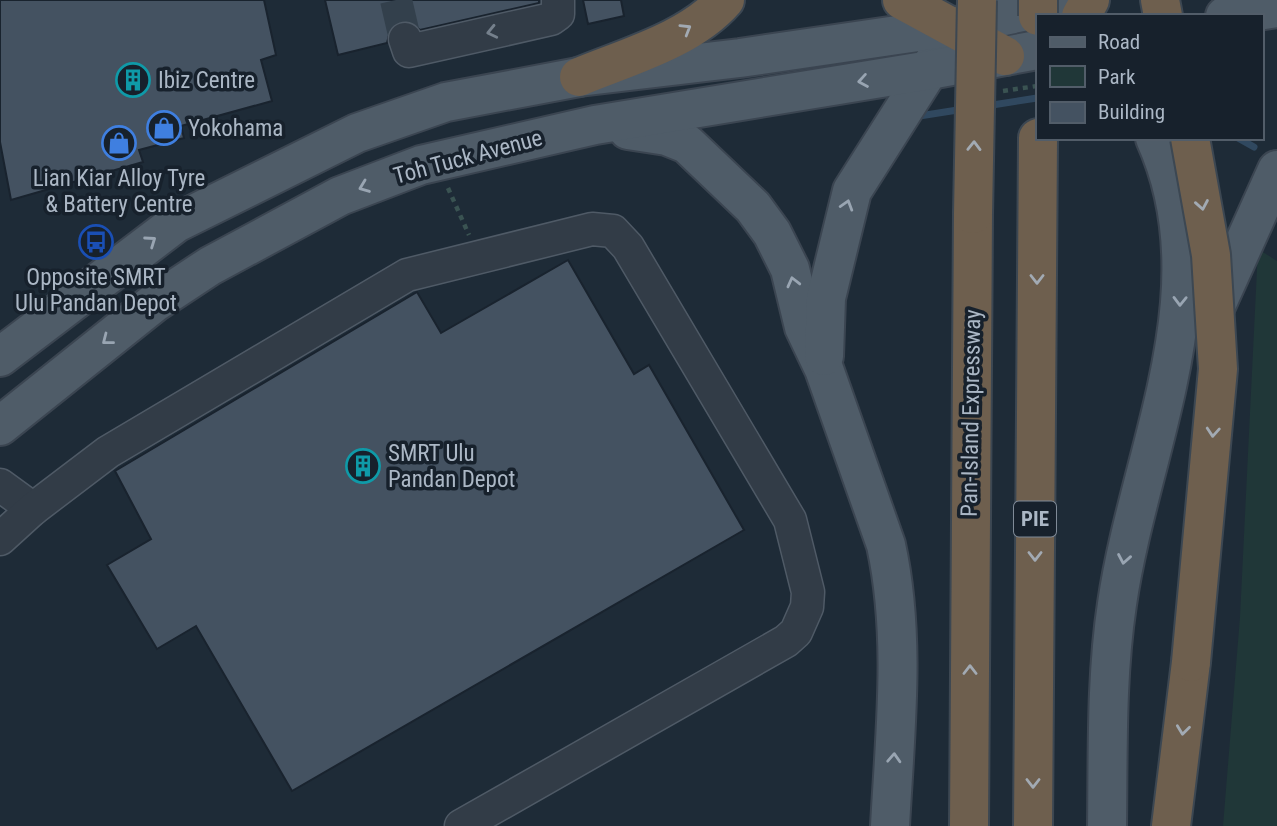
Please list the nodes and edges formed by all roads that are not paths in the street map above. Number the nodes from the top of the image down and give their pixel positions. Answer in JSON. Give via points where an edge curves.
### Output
{"nodes":[{"id":1,"x":558,"y":0,"type":"edge"},
{"id":2,"x":725,"y":0,"type":"edge"},
{"id":3,"x":902,"y":0,"type":"edge"},
{"id":4,"x":1079,"y":0,"type":"edge"},
{"id":5,"x":1277,"y":8,"type":"edge"},
{"id":6,"x":1238,"y":14,"type":"edge"},
{"id":7,"x":1008,"y":15,"type":"edge"},
{"id":8,"x":405,"y":39,"type":"dead end"},
{"id":9,"x":1021,"y":53,"type":"edge"},
{"id":10,"x":930,"y":70,"type":"junction"},
{"id":11,"x":579,"y":77,"type":"junction"},
{"id":12,"x":595,"y":125,"type":"junction"},
{"id":13,"x":1038,"y":140,"type":"edge"},
{"id":14,"x":1156,"y":140,"type":"edge"},
{"id":15,"x":1190,"y":140,"type":"edge"},
{"id":16,"x":1277,"y":170,"type":"edge"},
{"id":17,"x":0,"y":357,"type":"edge"},
{"id":18,"x":824,"y":369,"type":"junction"},
{"id":19,"x":0,"y":426,"type":"edge"},
{"id":20,"x":1157,"y":436,"type":"junction"},
{"id":21,"x":0,"y":485,"type":"edge"},
{"id":22,"x":33,"y":509,"type":"junction"},
{"id":23,"x":0,"y":539,"type":"edge"},
{"id":24,"x":969,"y":738,"type":"junction"},
{"id":25,"x":461,"y":826,"type":"edge"},
{"id":26,"x":891,"y":826,"type":"edge"},
{"id":27,"x":948,"y":826,"type":"edge"},
{"id":28,"x":969,"y":826,"type":"edge"},
{"id":29,"x":1033,"y":826,"type":"edge"},
{"id":30,"x":1107,"y":826,"type":"edge"},
{"id":31,"x":1171,"y":826,"type":"edge"}],
"edges":[{"from":1,"to":8,"type":"lane","one_way":true,"via":[[558,14],[551,19],[409,51]]},
{"from":11,"to":2,"type":"highway","one_way":true,"via":[[671,38],[706,18]]},
{"from":3,"to":7,"type":"highway"},
{"from":4,"to":7,"type":"main road"},
{"from":5,"to":6,"type":"main road"},
{"from":7,"to":9,"type":"highway"},
{"from":7,"to":10,"type":"main road"},
{"from":7,"to":11,"type":"main road","via":[[740,58]]},
{"from":24,"to":7,"type":"highway","name":"Pan-Island Expressway","one_way":true,"bridge":true,"via":[[973,214]]},
{"from":9,"to":10,"type":"main road","name":"Toh Tuck Avenue"},
{"from":10,"to":12,"type":"main road","name":"Toh Tuck Avenue","one_way":true},
{"from":18,"to":10,"type":"main road","one_way":true,"via":[[826,298],[852,191]]},
{"from":17,"to":11,"type":"main road","one_way":true,"via":[[176,223],[295,162],[357,133],[446,102]]},
{"from":18,"to":12,"type":"main road","one_way":true,"via":[[804,327],[790,269],[753,207],[687,144],[667,136]]},
{"from":12,"to":19,"type":"main road","name":"Toh Tuck Avenue","one_way":true,"via":[[421,165],[340,196],[272,230],[154,303]]},
{"from":13,"to":29,"type":"highway","number":"PIE","one_way":true},
{"from":14,"to":20,"type":"main road","one_way":true,"via":[[1168,168],[1181,245],[1180,312]]},
{"from":15,"to":31,"type":"highway","one_way":true,"bridge":true,"via":[[1211,255],[1218,369]]},
{"from":16,"to":20,"type":"main road"},
{"from":26,"to":18,"type":"main road","one_way":true,"via":[[896,596],[886,545]]},
{"from":20,"to":30,"type":"main road","one_way":true,"via":[[1127,544],[1116,606],[1109,680]]},
{"from":21,"to":22,"type":"lane"},
{"from":22,"to":23,"type":"lane"},
{"from":22,"to":25,"type":"lane","via":[[108,452],[407,275],[592,229],[613,231],[786,513],[808,592],[807,607],[796,632],[786,641]]},
{"from":24,"to":27,"type":"highway"},
{"from":24,"to":28,"type":"highway","name":"Pan-Island Expressway"}]}
